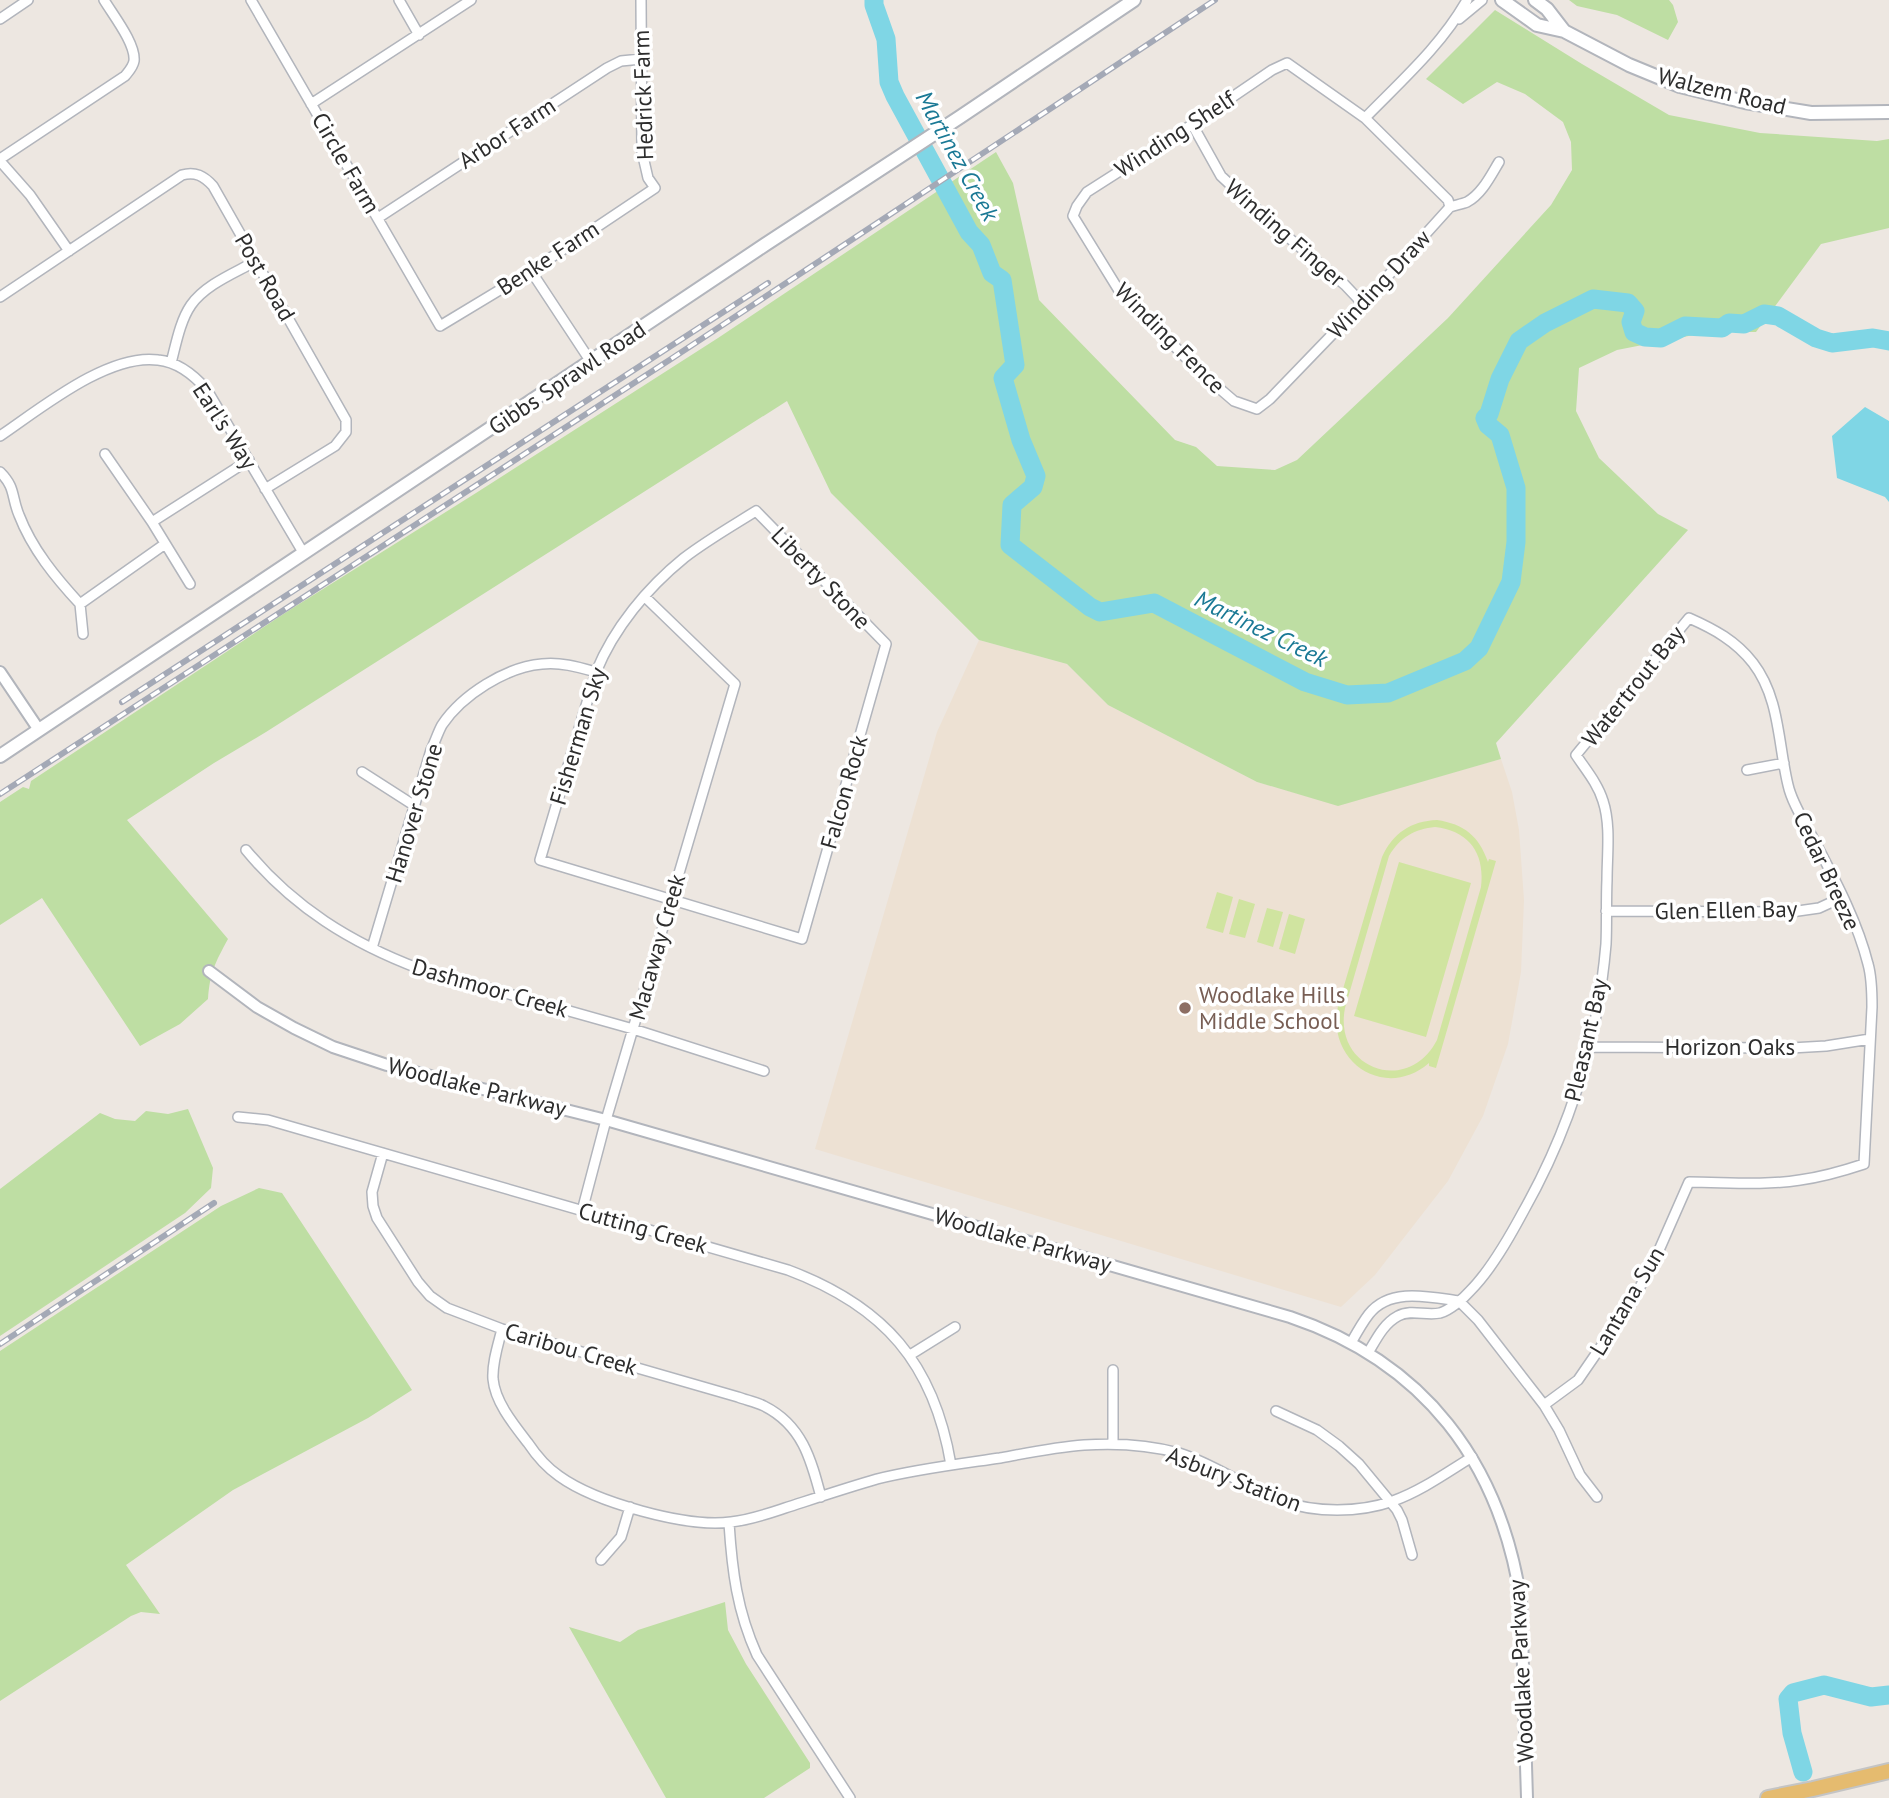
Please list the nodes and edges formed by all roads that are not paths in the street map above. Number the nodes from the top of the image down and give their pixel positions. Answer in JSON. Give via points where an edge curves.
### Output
{"nodes":[{"id":1,"x":28,"y":0,"type":"edge"},
{"id":2,"x":104,"y":0,"type":"edge"},
{"id":3,"x":251,"y":0,"type":"edge"},
{"id":4,"x":398,"y":0,"type":"edge"},
{"id":5,"x":471,"y":0,"type":"edge"},
{"id":6,"x":640,"y":0,"type":"edge"},
{"id":7,"x":1134,"y":0,"type":"edge"},
{"id":8,"x":1466,"y":0,"type":"edge"},
{"id":9,"x":1482,"y":0,"type":"edge"},
{"id":10,"x":1502,"y":0,"type":"edge"},
{"id":11,"x":1535,"y":0,"type":"edge"},
{"id":12,"x":0,"y":19,"type":"edge"},
{"id":13,"x":1454,"y":22,"type":"junction"},
{"id":14,"x":1564,"y":31,"type":"junction"},
{"id":15,"x":419,"y":35,"type":"junction"},
{"id":16,"x":641,"y":59,"type":"junction"},
{"id":17,"x":311,"y":104,"type":"junction"},
{"id":18,"x":1889,"y":112,"type":"edge"},
{"id":19,"x":1365,"y":118,"type":"junction"},
{"id":20,"x":1192,"y":124,"type":"junction"},
{"id":21,"x":0,"y":160,"type":"edge"},
{"id":22,"x":1499,"y":162,"type":"dead end"},
{"id":23,"x":655,"y":188,"type":"joint"},
{"id":24,"x":1450,"y":207,"type":"junction"},
{"id":25,"x":1073,"y":216,"type":"joint"},
{"id":26,"x":378,"y":218,"type":"junction"},
{"id":27,"x":69,"y":251,"type":"junction"},
{"id":28,"x":256,"y":261,"type":"junction"},
{"id":29,"x":531,"y":271,"type":"junction"},
{"id":30,"x":0,"y":297,"type":"edge"},
{"id":31,"x":1362,"y":303,"type":"junction"},
{"id":32,"x":440,"y":326,"type":"joint"},
{"id":33,"x":592,"y":362,"type":"junction"},
{"id":34,"x":171,"y":363,"type":"junction"},
{"id":35,"x":1257,"y":409,"type":"joint"},
{"id":36,"x":0,"y":436,"type":"edge"},
{"id":37,"x":105,"y":454,"type":"dead end"},
{"id":38,"x":248,"y":460,"type":"junction"},
{"id":39,"x":0,"y":472,"type":"edge"},
{"id":40,"x":265,"y":489,"type":"junction"},
{"id":41,"x":756,"y":511,"type":"joint"},
{"id":42,"x":152,"y":522,"type":"junction"},
{"id":43,"x":165,"y":544,"type":"junction"},
{"id":44,"x":304,"y":554,"type":"junction"},
{"id":45,"x":190,"y":584,"type":"dead end"},
{"id":46,"x":645,"y":597,"type":"junction"},
{"id":47,"x":80,"y":604,"type":"junction"},
{"id":48,"x":1689,"y":618,"type":"joint"},
{"id":49,"x":83,"y":634,"type":"dead end"},
{"id":50,"x":886,"y":645,"type":"joint"},
{"id":51,"x":0,"y":672,"type":"edge"},
{"id":52,"x":596,"y":672,"type":"junction"},
{"id":53,"x":39,"y":730,"type":"junction"},
{"id":54,"x":1576,"y":755,"type":"joint"},
{"id":55,"x":0,"y":756,"type":"edge"},
{"id":56,"x":1784,"y":763,"type":"junction"},
{"id":57,"x":1747,"y":771,"type":"dead end"},
{"id":58,"x":362,"y":772,"type":"dead end"},
{"id":59,"x":415,"y":806,"type":"junction"},
{"id":60,"x":246,"y":850,"type":"dead end"},
{"id":61,"x":1843,"y":897,"type":"junction"},
{"id":62,"x":671,"y":899,"type":"junction"},
{"id":63,"x":1606,"y":911,"type":"junction"},
{"id":64,"x":372,"y":948,"type":"junction"},
{"id":65,"x":209,"y":971,"type":"dead end"},
{"id":66,"x":633,"y":1029,"type":"junction"},
{"id":67,"x":1870,"y":1039,"type":"junction"},
{"id":68,"x":1589,"y":1047,"type":"junction"},
{"id":69,"x":764,"y":1071,"type":"dead end"},
{"id":70,"x":238,"y":1117,"type":"dead end"},
{"id":71,"x":606,"y":1121,"type":"junction"},
{"id":72,"x":383,"y":1153,"type":"junction"},
{"id":73,"x":1689,"y":1182,"type":"joint"},
{"id":74,"x":582,"y":1211,"type":"junction"},
{"id":75,"x":1404,"y":1296,"type":"junction"},
{"id":76,"x":1459,"y":1301,"type":"junction"},
{"id":77,"x":1408,"y":1313,"type":"junction"},
{"id":78,"x":955,"y":1327,"type":"dead end"},
{"id":79,"x":502,"y":1329,"type":"junction"},
{"id":80,"x":1351,"y":1343,"type":"junction"},
{"id":81,"x":1368,"y":1353,"type":"junction"},
{"id":82,"x":910,"y":1355,"type":"junction"},
{"id":83,"x":1113,"y":1370,"type":"dead end"},
{"id":84,"x":1544,"y":1405,"type":"junction"},
{"id":85,"x":1276,"y":1411,"type":"dead end"},
{"id":86,"x":1113,"y":1444,"type":"junction"},
{"id":87,"x":1472,"y":1457,"type":"junction"},
{"id":88,"x":951,"y":1465,"type":"junction"},
{"id":89,"x":821,"y":1497,"type":"junction"},
{"id":90,"x":1597,"y":1497,"type":"dead end"},
{"id":91,"x":1391,"y":1502,"type":"junction"},
{"id":92,"x":630,"y":1507,"type":"junction"},
{"id":93,"x":729,"y":1522,"type":"junction"},
{"id":94,"x":1412,"y":1555,"type":"dead end"},
{"id":95,"x":601,"y":1560,"type":"dead end"},
{"id":96,"x":1889,"y":1771,"type":"edge"},
{"id":97,"x":850,"y":1798,"type":"edge"},
{"id":98,"x":1527,"y":1798,"type":"edge"},
{"id":99,"x":1768,"y":1798,"type":"edge"}],
"edges":[{"from":1,"to":12,"type":"street"},
{"from":2,"to":21,"type":"street","via":[[130,42],[133,64],[125,76]]},
{"from":3,"to":17,"type":"street","name":"Circle Farm"},
{"from":4,"to":15,"type":"street"},
{"from":5,"to":15,"type":"street"},
{"from":6,"to":16,"type":"street","name":"Hedrick Farm"},
{"from":7,"to":33,"type":"main road","name":"Gibbs Sprawl Road"},
{"from":8,"to":13,"type":"street"},
{"from":9,"to":13,"type":"street"},
{"from":10,"to":14,"type":"main road","name":"Walzem Road","via":[[1536,25]]},
{"from":11,"to":14,"type":"main road","name":"Walzem Road"},
{"from":13,"to":19,"type":"street"},
{"from":14,"to":18,"type":"main road","name":"Walzem Road","via":[[1680,86],[1811,113]]},
{"from":15,"to":17,"type":"street"},
{"from":16,"to":23,"type":"street","name":"Hedrick Farm","via":[[642,152]]},
{"from":16,"to":26,"type":"street","name":"Arbor Farm","via":[[607,68]]},
{"from":17,"to":26,"type":"street","name":"Circle Farm"},
{"from":19,"to":20,"type":"street","name":"Winding Shelf","via":[[1287,63]]},
{"from":19,"to":24,"type":"street"},
{"from":20,"to":25,"type":"street","name":"Winding Shelf","via":[[1087,192]]},
{"from":20,"to":31,"type":"street","name":"Winding Finger","via":[[1221,176]]},
{"from":21,"to":27,"type":"street"},
{"from":22,"to":24,"type":"street","name":"Winding Draw","via":[[1473,198]]},
{"from":23,"to":29,"type":"street","name":"Benke Farm"},
{"from":24,"to":31,"type":"street","name":"Winding Draw"},
{"from":25,"to":35,"type":"street","name":"Winding Fence","via":[[1125,298],[1234,401]]},
{"from":26,"to":32,"type":"street","name":"Circle Farm"},
{"from":27,"to":28,"type":"street","name":"Post Road","via":[[189,173],[213,186]]},
{"from":27,"to":30,"type":"street"},
{"from":28,"to":34,"type":"street","via":[[209,288],[192,304]]},
{"from":28,"to":40,"type":"street","name":"Post Road","via":[[347,426],[335,446]]},
{"from":29,"to":32,"type":"street","name":"Benke Farm"},
{"from":29,"to":33,"type":"street"},
{"from":31,"to":35,"type":"street","name":"Winding Draw"},
{"from":33,"to":44,"type":"main road","name":"Gibbs Sprawl Road"},
{"from":34,"to":36,"type":"street","name":"Earl's Way","via":[[145,359],[118,365],[81,382]]},
{"from":34,"to":38,"type":"street","name":"Earl's Way","via":[[200,381]]},
{"from":37,"to":42,"type":"street"},
{"from":38,"to":40,"type":"street","name":"Earl's Way"},
{"from":38,"to":42,"type":"street"},
{"from":39,"to":47,"type":"street","via":[[9,481],[19,515],[46,564]]},
{"from":40,"to":44,"type":"street","name":"Earl's Way"},
{"from":41,"to":46,"type":"street","name":"Fisherman Sky","via":[[684,558]]},
{"from":41,"to":50,"type":"street","name":"Liberty Stone"},
{"from":42,"to":43,"type":"street"},
{"from":43,"to":45,"type":"street"},
{"from":43,"to":47,"type":"street"},
{"from":44,"to":53,"type":"main road","name":"Gibbs Sprawl Road"},
{"from":46,"to":52,"type":"street","name":"Fisherman Sky","via":[[604,652]]},
{"from":46,"to":62,"type":"street","name":"Macaway Creek","via":[[735,684]]},
{"from":47,"to":49,"type":"street"},
{"from":48,"to":54,"type":"street","name":"Watertrout Bay"},
{"from":48,"to":56,"type":"street","name":"Cedar Breeze","via":[[1735,643],[1754,663],[1772,699]]},
{"from":50,"to":62,"type":"street","name":"Falcon Rock","via":[[802,939]]},
{"from":51,"to":53,"type":"street"},
{"from":52,"to":59,"type":"street","name":"Hanover Stone","via":[[567,664],[541,664],[516,669],[488,683],[458,706],[442,726]]},
{"from":52,"to":62,"type":"street","name":"Fisherman Sky","via":[[540,860]]},
{"from":53,"to":55,"type":"main road","name":"Gibbs Sprawl Road"},
{"from":54,"to":63,"type":"street","name":"Pleasant Bay","via":[[1604,803]]},
{"from":56,"to":57,"type":"street"},
{"from":56,"to":61,"type":"street","name":"Cedar Breeze","via":[[1797,809]]},
{"from":58,"to":59,"type":"street"},
{"from":59,"to":64,"type":"street","name":"Hanover Stone"},
{"from":60,"to":64,"type":"street","name":"Dashmoor Creek","via":[[300,905]]},
{"from":61,"to":63,"type":"street","name":"Glen Ellen Bay","via":[[1819,908],[1791,912]]},
{"from":61,"to":67,"type":"street","name":"Cedar Breeze","via":[[1872,986]]},
{"from":62,"to":66,"type":"street","name":"Macaway Creek"},
{"from":63,"to":68,"type":"street","name":"Pleasant Bay","via":[[1599,1001]]},
{"from":64,"to":66,"type":"street","name":"Dashmoor Creek","via":[[420,968]]},
{"from":65,"to":71,"type":"street","name":"Woodlake Parkway","via":[[257,1007],[333,1047]]},
{"from":66,"to":69,"type":"street","name":"Dashmoor Creek"},
{"from":66,"to":71,"type":"street","name":"Macaway Creek"},
{"from":67,"to":68,"type":"street","name":"Horizon Oaks","via":[[1791,1048]]},
{"from":67,"to":73,"type":"street","name":"Cedar Breeze","via":[[1864,1164],[1797,1181]]},
{"from":68,"to":76,"type":"street","name":"Pleasant Bay","via":[[1568,1118],[1541,1180],[1502,1248]]},
{"from":70,"to":72,"type":"street","name":"Cutting Creek","via":[[268,1120]]},
{"from":71,"to":74,"type":"street","name":"Macaway Creek"},
{"from":71,"to":80,"type":"street","name":"Woodlake Parkway","via":[[1290,1317]]},
{"from":72,"to":74,"type":"street","name":"Cutting Creek"},
{"from":72,"to":79,"type":"street","name":"Caribou Creek","via":[[372,1192],[373,1206],[418,1282],[447,1308]]},
{"from":73,"to":84,"type":"street","name":"Lantana Sun","via":[[1633,1300],[1578,1380]]},
{"from":74,"to":82,"type":"street","name":"Cutting Creek","via":[[816,1280],[866,1311]]},
{"from":75,"to":76,"type":"street"},
{"from":75,"to":77,"type":"street"},
{"from":75,"to":80,"type":"street","via":[[1378,1306]]},
{"from":76,"to":77,"type":"street","name":"Pleasant Bay","via":[[1438,1313]]},
{"from":76,"to":84,"type":"street"},
{"from":77,"to":81,"type":"street","via":[[1383,1328]]},
{"from":78,"to":82,"type":"street"},
{"from":79,"to":89,"type":"street","name":"Caribou Creek","via":[[763,1406],[802,1441]]},
{"from":79,"to":92,"type":"street","name":"Asbury Station","via":[[493,1381],[513,1424],[557,1475],[579,1489]]},
{"from":80,"to":81,"type":"street","name":"Woodlake Parkway"},
{"from":81,"to":87,"type":"street","name":"Woodlake Parkway","via":[[1421,1394]]},
{"from":82,"to":88,"type":"street","name":"Cutting Creek","via":[[938,1411]]},
{"from":83,"to":86,"type":"street"},
{"from":84,"to":90,"type":"street","via":[[1580,1475]]},
{"from":85,"to":91,"type":"street","via":[[1339,1446]]},
{"from":86,"to":88,"type":"street","name":"Asbury Station"},
{"from":86,"to":91,"type":"street","name":"Asbury Station","via":[[1178,1453],[1282,1501],[1317,1510],[1350,1510]]},
{"from":87,"to":91,"type":"street","name":"Asbury Station"},
{"from":87,"to":98,"type":"street","name":"Woodlake Parkway","via":[[1498,1509],[1516,1568],[1523,1633]]},
{"from":88,"to":89,"type":"street","name":"Asbury Station","via":[[878,1479]]},
{"from":89,"to":93,"type":"street","name":"Asbury Station"},
{"from":91,"to":94,"type":"street","via":[[1402,1520]]},
{"from":92,"to":93,"type":"street","name":"Asbury Station","via":[[672,1519]]},
{"from":92,"to":95,"type":"street","via":[[621,1537]]},
{"from":93,"to":97,"type":"street","via":[[734,1580],[747,1633]]},
{"from":96,"to":99,"type":"main road"}]}
